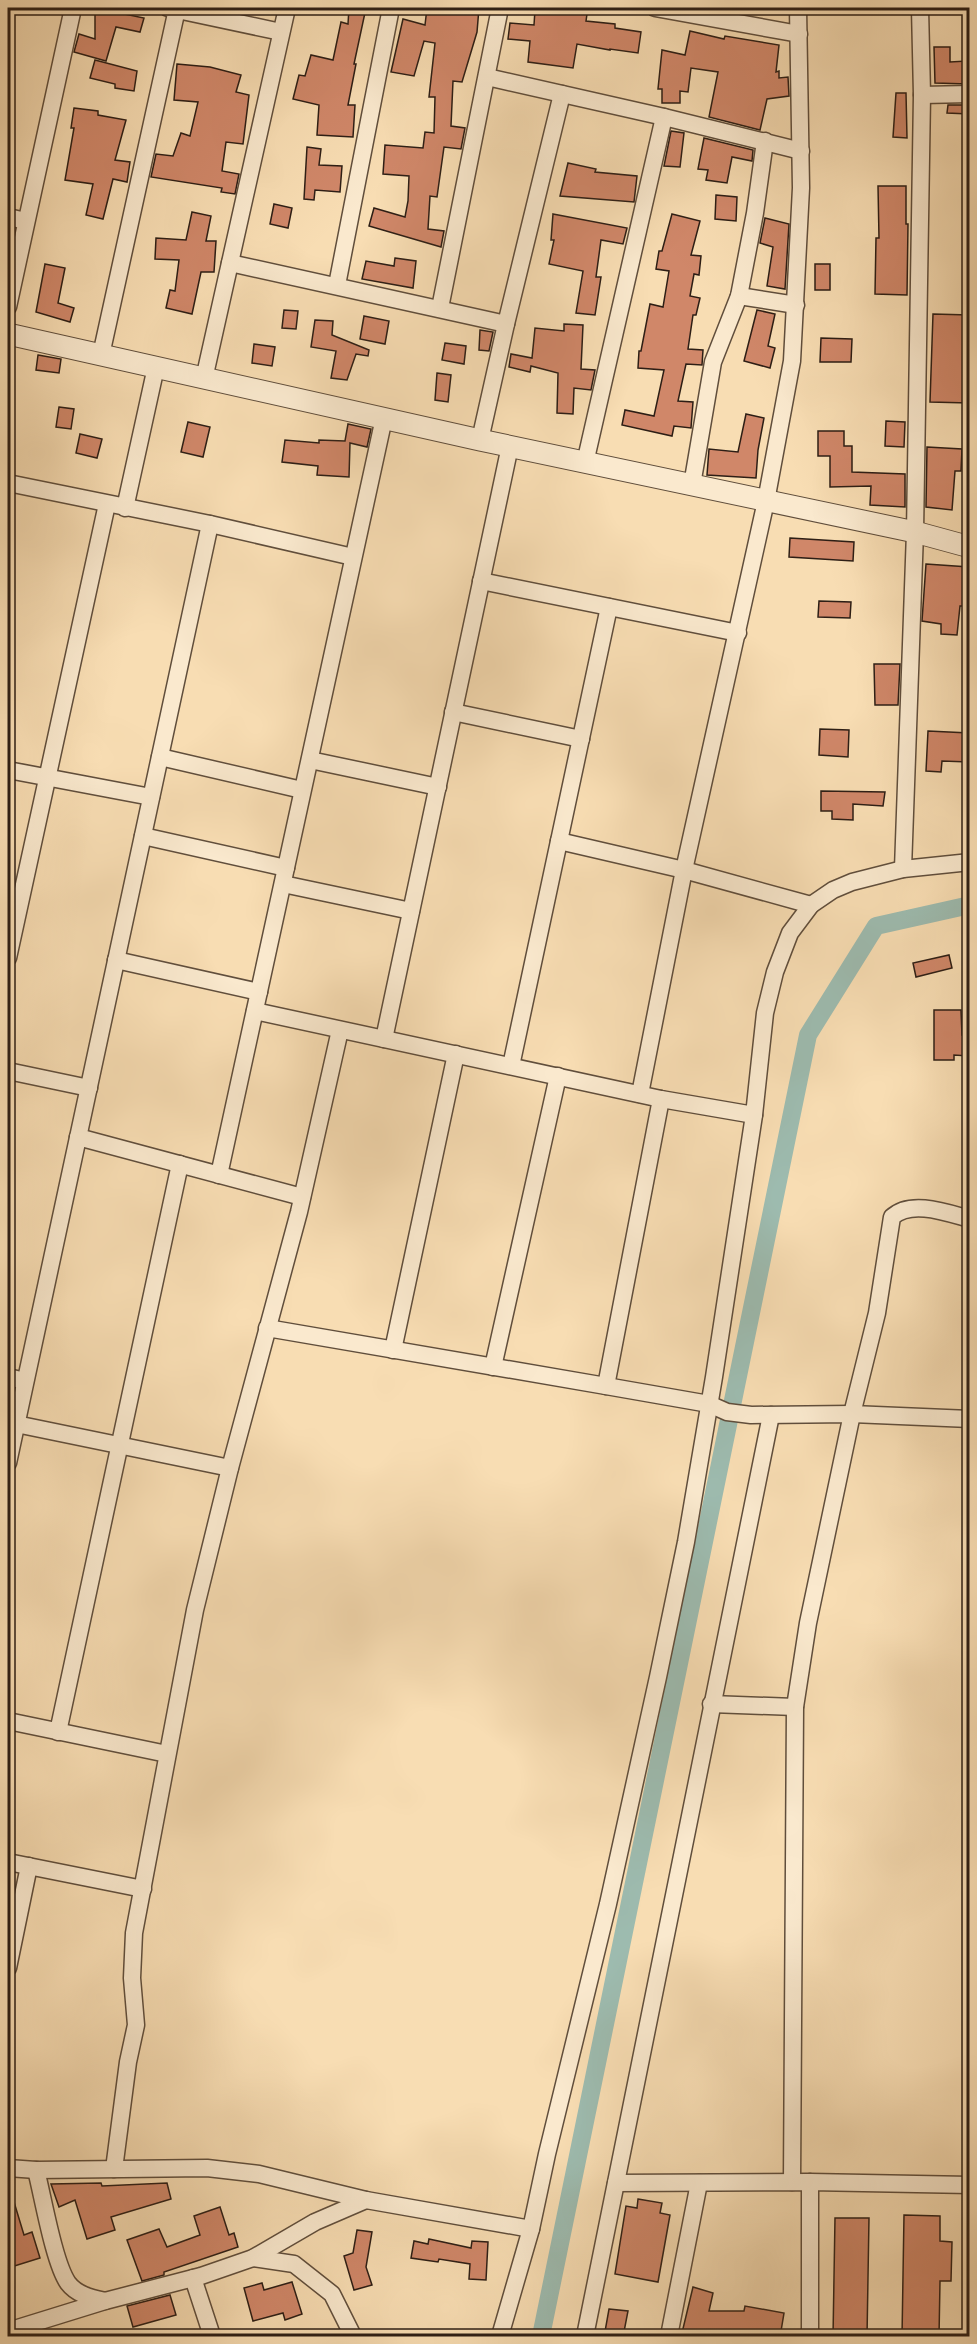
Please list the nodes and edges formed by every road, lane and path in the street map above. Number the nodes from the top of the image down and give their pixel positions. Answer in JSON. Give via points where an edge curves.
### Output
{"nodes":[{"id":1,"x":73,"y":8,"type":"edge"},
{"id":2,"x":172,"y":8,"type":"edge"},
{"id":3,"x":287,"y":8,"type":"edge"},
{"id":4,"x":391,"y":8,"type":"edge"},
{"id":5,"x":500,"y":8,"type":"edge"},
{"id":6,"x":655,"y":8,"type":"edge"},
{"id":7,"x":798,"y":8,"type":"edge"},
{"id":8,"x":920,"y":8,"type":"edge"},
{"id":9,"x":685,"y":10,"type":"edge"},
{"id":10,"x":282,"y":32,"type":"junction"},
{"id":11,"x":800,"y":33,"type":"junction"},
{"id":12,"x":487,"y":77,"type":"junction"},
{"id":13,"x":562,"y":94,"type":"junction"},
{"id":14,"x":969,"y":94,"type":"edge"},
{"id":15,"x":922,"y":95,"type":"junction"},
{"id":16,"x":664,"y":117,"type":"junction"},
{"id":17,"x":765,"y":141,"type":"junction"},
{"id":18,"x":801,"y":151,"type":"junction"},
{"id":19,"x":8,"y":217,"type":"edge"},
{"id":20,"x":26,"y":221,"type":"junction"},
{"id":21,"x":230,"y":263,"type":"junction"},
{"id":22,"x":337,"y":285,"type":"junction"},
{"id":23,"x":739,"y":296,"type":"junction"},
{"id":24,"x":796,"y":305,"type":"junction"},
{"id":25,"x":8,"y":307,"type":"edge"},
{"id":26,"x":440,"y":308,"type":"junction"},
{"id":27,"x":506,"y":324,"type":"junction"},
{"id":28,"x":8,"y":334,"type":"edge"},
{"id":29,"x":101,"y":355,"type":"junction"},
{"id":30,"x":156,"y":367,"type":"junction"},
{"id":31,"x":204,"y":379,"type":"junction"},
{"id":32,"x":384,"y":418,"type":"junction"},
{"id":33,"x":480,"y":440,"type":"junction"},
{"id":34,"x":510,"y":446,"type":"junction"},
{"id":35,"x":585,"y":463,"type":"junction"},
{"id":36,"x":8,"y":483,"type":"edge"},
{"id":37,"x":692,"y":485,"type":"junction"},
{"id":38,"x":766,"y":501,"type":"junction"},
{"id":39,"x":107,"y":504,"type":"junction"},
{"id":40,"x":125,"y":508,"type":"junction"},
{"id":41,"x":210,"y":524,"type":"junction"},
{"id":42,"x":915,"y":532,"type":"junction"},
{"id":43,"x":969,"y":547,"type":"edge"},
{"id":44,"x":353,"y":557,"type":"junction"},
{"id":45,"x":481,"y":580,"type":"junction"},
{"id":46,"x":609,"y":607,"type":"junction"},
{"id":47,"x":738,"y":633,"type":"junction"},
{"id":48,"x":453,"y":712,"type":"junction"},
{"id":49,"x":581,"y":739,"type":"junction"},
{"id":50,"x":160,"y":757,"type":"junction"},
{"id":51,"x":310,"y":760,"type":"junction"},
{"id":52,"x":8,"y":770,"type":"edge"},
{"id":53,"x":48,"y":778,"type":"junction"},
{"id":54,"x":438,"y":787,"type":"junction"},
{"id":55,"x":302,"y":790,"type":"junction"},
{"id":56,"x":151,"y":797,"type":"junction"},
{"id":57,"x":142,"y":836,"type":"junction"},
{"id":58,"x":559,"y":841,"type":"junction"},
{"id":59,"x":969,"y":862,"type":"edge"},
{"id":60,"x":903,"y":868,"type":"junction"},
{"id":61,"x":684,"y":870,"type":"junction"},
{"id":62,"x":284,"y":876,"type":"junction"},
{"id":63,"x":811,"y":905,"type":"junction"},
{"id":64,"x":411,"y":911,"type":"junction"},
{"id":65,"x":8,"y":958,"type":"edge"},
{"id":66,"x":116,"y":960,"type":"junction"},
{"id":67,"x":259,"y":992,"type":"junction"},
{"id":68,"x":255,"y":1011,"type":"junction"},
{"id":69,"x":340,"y":1030,"type":"junction"},
{"id":70,"x":384,"y":1039,"type":"junction"},
{"id":71,"x":456,"y":1054,"type":"junction"},
{"id":72,"x":511,"y":1066,"type":"junction"},
{"id":73,"x":8,"y":1071,"type":"edge"},
{"id":74,"x":558,"y":1076,"type":"junction"},
{"id":75,"x":88,"y":1088,"type":"junction"},
{"id":76,"x":640,"y":1094,"type":"junction"},
{"id":77,"x":661,"y":1099,"type":"junction"},
{"id":78,"x":754,"y":1115,"type":"junction"},
{"id":79,"x":78,"y":1137,"type":"junction"},
{"id":80,"x":180,"y":1164,"type":"junction"},
{"id":81,"x":219,"y":1175,"type":"junction"},
{"id":82,"x":302,"y":1197,"type":"junction"},
{"id":83,"x":969,"y":1220,"type":"edge"},
{"id":84,"x":267,"y":1328,"type":"junction"},
{"id":85,"x":393,"y":1350,"type":"junction"},
{"id":86,"x":493,"y":1367,"type":"junction"},
{"id":87,"x":8,"y":1377,"type":"edge"},
{"id":88,"x":24,"y":1381,"type":"junction"},
{"id":89,"x":606,"y":1386,"type":"junction"},
{"id":90,"x":709,"y":1404,"type":"junction"},
{"id":91,"x":852,"y":1414,"type":"junction"},
{"id":92,"x":771,"y":1415,"type":"junction"},
{"id":93,"x":969,"y":1419,"type":"edge"},
{"id":94,"x":16,"y":1424,"type":"junction"},
{"id":95,"x":119,"y":1446,"type":"junction"},
{"id":96,"x":8,"y":1463,"type":"edge"},
{"id":97,"x":230,"y":1468,"type":"junction"},
{"id":98,"x":711,"y":1704,"type":"junction"},
{"id":99,"x":795,"y":1707,"type":"junction"},
{"id":100,"x":8,"y":1721,"type":"edge"},
{"id":101,"x":58,"y":1732,"type":"junction"},
{"id":102,"x":167,"y":1754,"type":"junction"},
{"id":103,"x":8,"y":1862,"type":"edge"},
{"id":104,"x":29,"y":1866,"type":"junction"},
{"id":105,"x":144,"y":1889,"type":"junction"},
{"id":106,"x":8,"y":1968,"type":"edge"},
{"id":107,"x":8,"y":2168,"type":"edge"},
{"id":108,"x":114,"y":2169,"type":"junction"},
{"id":109,"x":36,"y":2170,"type":"junction"},
{"id":110,"x":699,"y":2182,"type":"junction"},
{"id":111,"x":792,"y":2182,"type":"junction"},
{"id":112,"x":810,"y":2182,"type":"junction"},
{"id":113,"x":616,"y":2183,"type":"junction"},
{"id":114,"x":969,"y":2185,"type":"edge"},
{"id":115,"x":366,"y":2200,"type":"junction"},
{"id":116,"x":531,"y":2229,"type":"junction"},
{"id":117,"x":253,"y":2258,"type":"junction"},
{"id":118,"x":193,"y":2278,"type":"junction"},
{"id":119,"x":105,"y":2301,"type":"junction"},
{"id":120,"x":8,"y":2331,"type":"edge"},
{"id":121,"x":212,"y":2337,"type":"edge"},
{"id":122,"x":353,"y":2337,"type":"edge"},
{"id":123,"x":500,"y":2337,"type":"edge"},
{"id":124,"x":585,"y":2337,"type":"edge"},
{"id":125,"x":669,"y":2337,"type":"edge"},
{"id":126,"x":810,"y":2337,"type":"edge"}],
"edges":[{"from":1,"to":20,"type":"street"},
{"from":2,"to":10,"type":"street"},
{"from":2,"to":29,"type":"street"},
{"from":3,"to":10,"type":"street"},
{"from":4,"to":22,"type":"street"},
{"from":5,"to":12,"type":"street"},
{"from":6,"to":9,"type":"street"},
{"from":7,"to":11,"type":"street"},
{"from":8,"to":15,"type":"street"},
{"from":9,"to":11,"type":"street"},
{"from":10,"to":21,"type":"street"},
{"from":11,"to":18,"type":"street"},
{"from":12,"to":13,"type":"street"},
{"from":12,"to":26,"type":"street"},
{"from":13,"to":16,"type":"street"},
{"from":13,"to":27,"type":"street"},
{"from":14,"to":15,"type":"street"},
{"from":15,"to":42,"type":"street"},
{"from":16,"to":17,"type":"street"},
{"from":16,"to":35,"type":"street"},
{"from":17,"to":18,"type":"street"},
{"from":17,"to":23,"type":"street"},
{"from":18,"to":24,"type":"street"},
{"from":19,"to":20,"type":"street"},
{"from":20,"to":25,"type":"street"},
{"from":21,"to":22,"type":"street"},
{"from":21,"to":31,"type":"street"},
{"from":22,"to":26,"type":"street"},
{"from":23,"to":24,"type":"street"},
{"from":23,"to":37,"type":"street","via":[[714,362]]},
{"from":24,"to":38,"type":"street","via":[[792,360]]},
{"from":26,"to":27,"type":"street"},
{"from":27,"to":33,"type":"street"},
{"from":28,"to":29,"type":"street"},
{"from":29,"to":30,"type":"street"},
{"from":30,"to":31,"type":"street"},
{"from":30,"to":40,"type":"street"},
{"from":31,"to":32,"type":"street"},
{"from":32,"to":33,"type":"street"},
{"from":32,"to":44,"type":"street"},
{"from":33,"to":34,"type":"street"},
{"from":34,"to":35,"type":"street"},
{"from":34,"to":45,"type":"street"},
{"from":35,"to":37,"type":"street"},
{"from":36,"to":39,"type":"street"},
{"from":37,"to":38,"type":"street"},
{"from":38,"to":42,"type":"street"},
{"from":38,"to":47,"type":"street"},
{"from":39,"to":40,"type":"street"},
{"from":39,"to":53,"type":"street"},
{"from":40,"to":41,"type":"street"},
{"from":41,"to":44,"type":"street"},
{"from":41,"to":50,"type":"street"},
{"from":42,"to":43,"type":"street"},
{"from":42,"to":60,"type":"street"},
{"from":44,"to":51,"type":"street"},
{"from":45,"to":46,"type":"street"},
{"from":45,"to":48,"type":"street"},
{"from":46,"to":47,"type":"street"},
{"from":46,"to":49,"type":"street"},
{"from":47,"to":61,"type":"street"},
{"from":48,"to":49,"type":"street"},
{"from":48,"to":54,"type":"street"},
{"from":49,"to":58,"type":"street"},
{"from":50,"to":55,"type":"street"},
{"from":50,"to":56,"type":"street"},
{"from":51,"to":54,"type":"street"},
{"from":51,"to":55,"type":"street"},
{"from":52,"to":53,"type":"street"},
{"from":53,"to":56,"type":"street"},
{"from":53,"to":65,"type":"street"},
{"from":54,"to":64,"type":"street"},
{"from":55,"to":62,"type":"street"},
{"from":56,"to":57,"type":"street"},
{"from":57,"to":62,"type":"street"},
{"from":57,"to":66,"type":"street"},
{"from":58,"to":61,"type":"street"},
{"from":58,"to":72,"type":"street"},
{"from":59,"to":60,"type":"street"},
{"from":60,"to":63,"type":"street","via":[[852,882]]},
{"from":61,"to":63,"type":"street"},
{"from":61,"to":76,"type":"street"},
{"from":62,"to":64,"type":"street"},
{"from":62,"to":67,"type":"street"},
{"from":63,"to":78,"type":"street","via":[[790,933],[775,972],[765,1013]]},
{"from":64,"to":70,"type":"street"},
{"from":66,"to":67,"type":"street"},
{"from":66,"to":75,"type":"street"},
{"from":67,"to":68,"type":"street"},
{"from":68,"to":69,"type":"street"},
{"from":68,"to":81,"type":"street"},
{"from":69,"to":70,"type":"street"},
{"from":69,"to":82,"type":"street"},
{"from":70,"to":71,"type":"street"},
{"from":71,"to":72,"type":"street"},
{"from":71,"to":85,"type":"street"},
{"from":72,"to":74,"type":"street"},
{"from":73,"to":75,"type":"street"},
{"from":74,"to":76,"type":"street"},
{"from":74,"to":86,"type":"street"},
{"from":75,"to":79,"type":"street"},
{"from":76,"to":77,"type":"street"},
{"from":77,"to":78,"type":"street"},
{"from":77,"to":89,"type":"street"},
{"from":78,"to":90,"type":"street"},
{"from":79,"to":80,"type":"street"},
{"from":79,"to":88,"type":"street"},
{"from":80,"to":81,"type":"street"},
{"from":80,"to":95,"type":"street"},
{"from":81,"to":82,"type":"street"},
{"from":82,"to":84,"type":"street"},
{"from":83,"to":91,"type":"street","via":[[912,1208],[892,1217],[877,1313]]},
{"from":84,"to":85,"type":"street"},
{"from":84,"to":97,"type":"street"},
{"from":85,"to":86,"type":"street"},
{"from":86,"to":89,"type":"street"},
{"from":87,"to":88,"type":"street"},
{"from":88,"to":94,"type":"street"},
{"from":89,"to":90,"type":"street"},
{"from":90,"to":92,"type":"street","via":[[728,1412]]},
{"from":90,"to":116,"type":"street","via":[[658,1677]]},
{"from":91,"to":92,"type":"street"},
{"from":91,"to":93,"type":"street"},
{"from":91,"to":99,"type":"street","via":[[808,1623]]},
{"from":92,"to":98,"type":"street"},
{"from":94,"to":95,"type":"street"},
{"from":94,"to":96,"type":"street"},
{"from":95,"to":97,"type":"street"},
{"from":95,"to":101,"type":"street"},
{"from":97,"to":102,"type":"street","via":[[195,1610]]},
{"from":98,"to":99,"type":"street"},
{"from":98,"to":113,"type":"street"},
{"from":99,"to":111,"type":"street"},
{"from":100,"to":101,"type":"street"},
{"from":101,"to":102,"type":"street"},
{"from":102,"to":105,"type":"street"},
{"from":103,"to":104,"type":"street"},
{"from":104,"to":105,"type":"street"},
{"from":104,"to":106,"type":"street"},
{"from":105,"to":108,"type":"street","via":[[132,1955],[136,2025]]},
{"from":107,"to":109,"type":"street"},
{"from":108,"to":109,"type":"street"},
{"from":108,"to":115,"type":"street","via":[[207,2168],[259,2174]]},
{"from":109,"to":119,"type":"street","via":[[60,2268],[69,2284],[83,2295]]},
{"from":110,"to":111,"type":"street"},
{"from":110,"to":113,"type":"street"},
{"from":110,"to":125,"type":"street"},
{"from":111,"to":112,"type":"street"},
{"from":112,"to":114,"type":"street"},
{"from":112,"to":126,"type":"street"},
{"from":113,"to":124,"type":"street"},
{"from":115,"to":116,"type":"street"},
{"from":115,"to":117,"type":"street","via":[[315,2222]]},
{"from":116,"to":123,"type":"street"},
{"from":117,"to":118,"type":"street"},
{"from":117,"to":122,"type":"street","via":[[294,2264],[332,2294]]},
{"from":118,"to":119,"type":"street"},
{"from":118,"to":121,"type":"street"},
{"from":119,"to":120,"type":"street"}]}
